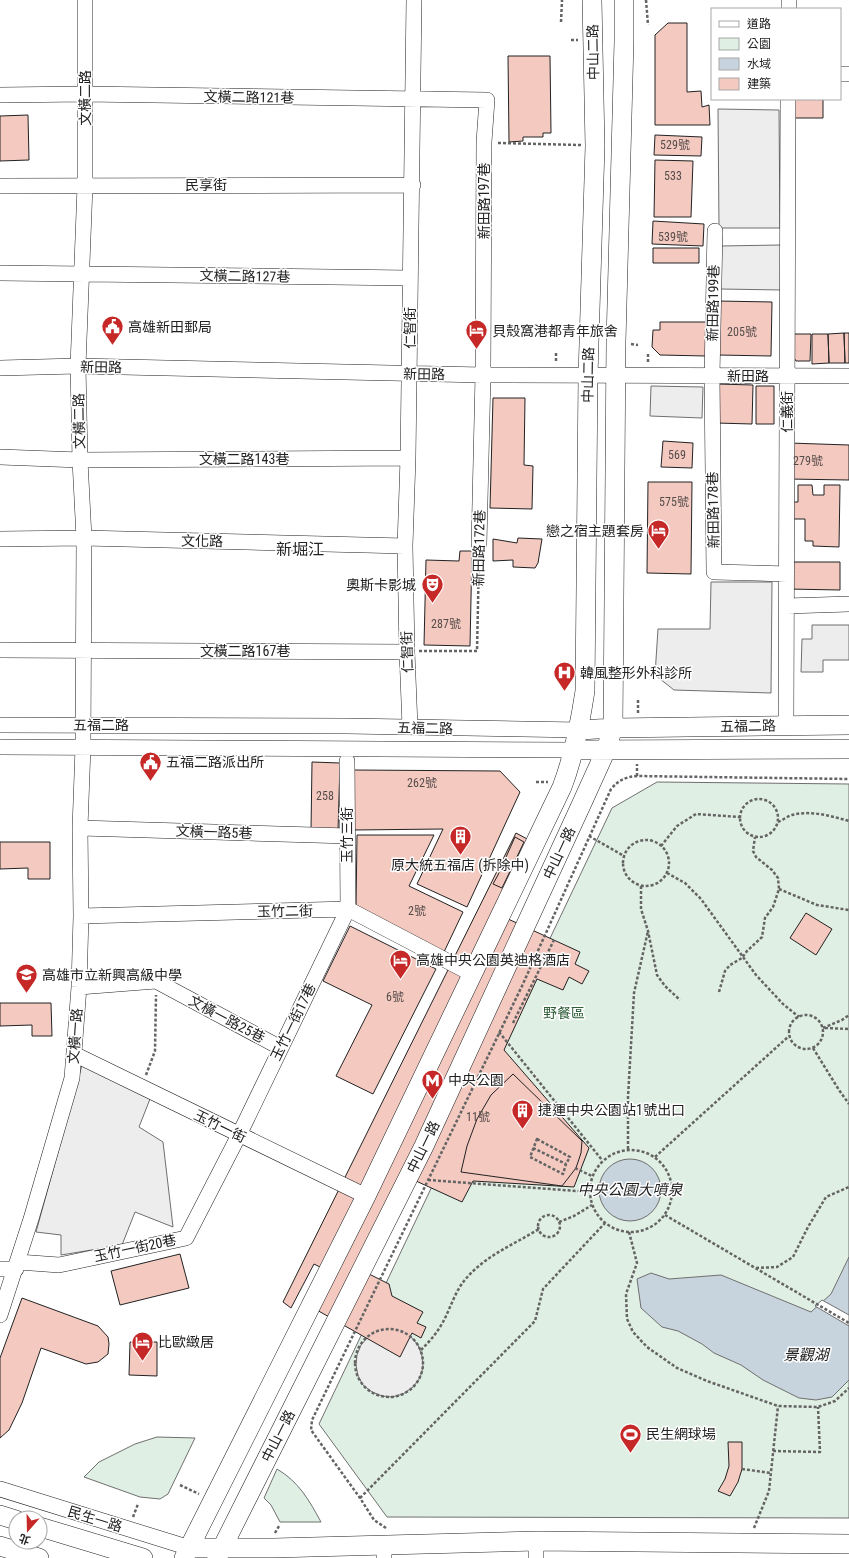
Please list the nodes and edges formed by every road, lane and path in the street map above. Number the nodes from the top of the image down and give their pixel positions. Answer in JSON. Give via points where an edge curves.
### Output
{"nodes":[{"id":1,"x":85,"y":0,"type":"edge"},
{"id":2,"x":414,"y":0,"type":"edge"},
{"id":3,"x":562,"y":0,"type":"edge"},
{"id":4,"x":592,"y":0,"type":"edge"},
{"id":5,"x":624,"y":0,"type":"edge"},
{"id":6,"x":646,"y":0,"type":"edge"},
{"id":7,"x":561,"y":22,"type":"dead end"},
{"id":8,"x":648,"y":25,"type":"dead end"},
{"id":9,"x":85,"y":94,"type":"junction"},
{"id":10,"x":0,"y":95,"type":"edge"},
{"id":11,"x":413,"y":100,"type":"junction"},
{"id":12,"x":788,"y":100,"type":"edge"},
{"id":13,"x":484,"y":142,"type":"junction"},
{"id":14,"x":595,"y":146,"type":"junction"},
{"id":15,"x":413,"y":185,"type":"junction"},
{"id":16,"x":0,"y":186,"type":"edge"},
{"id":17,"x":84,"y":186,"type":"junction"},
{"id":18,"x":715,"y":231,"type":"dead end"},
{"id":19,"x":0,"y":273,"type":"edge"},
{"id":20,"x":81,"y":275,"type":"junction"},
{"id":21,"x":410,"y":278,"type":"junction"},
{"id":22,"x":78,"y":366,"type":"junction"},
{"id":23,"x":0,"y":368,"type":"edge"},
{"id":24,"x":410,"y":374,"type":"junction"},
{"id":25,"x":483,"y":375,"type":"junction"},
{"id":26,"x":616,"y":375,"type":"junction"},
{"id":27,"x":588,"y":376,"type":"junction"},
{"id":28,"x":712,"y":376,"type":"junction"},
{"id":29,"x":787,"y":376,"type":"junction"},
{"id":30,"x":849,"y":376,"type":"edge"},
{"id":31,"x":0,"y":457,"type":"edge"},
{"id":32,"x":408,"y":458,"type":"junction"},
{"id":33,"x":80,"y":460,"type":"junction"},
{"id":34,"x":84,"y":538,"type":"junction"},
{"id":35,"x":0,"y":539,"type":"edge"},
{"id":36,"x":479,"y":544,"type":"joint"},
{"id":37,"x":405,"y":546,"type":"junction"},
{"id":38,"x":787,"y":574,"type":"junction"},
{"id":39,"x":849,"y":604,"type":"edge"},
{"id":40,"x":786,"y":606,"type":"junction"},
{"id":41,"x":0,"y":650,"type":"edge"},
{"id":42,"x":84,"y":651,"type":"junction"},
{"id":43,"x":407,"y":652,"type":"junction"},
{"id":44,"x":0,"y":725,"type":"edge"},
{"id":45,"x":84,"y":725,"type":"junction"},
{"id":46,"x":849,"y":725,"type":"edge"},
{"id":47,"x":786,"y":726,"type":"junction"},
{"id":48,"x":410,"y":727,"type":"junction"},
{"id":49,"x":613,"y":728,"type":"junction"},
{"id":50,"x":580,"y":730,"type":"junction"},
{"id":51,"x":0,"y":747,"type":"edge"},
{"id":52,"x":84,"y":747,"type":"junction"},
{"id":53,"x":849,"y":749,"type":"edge"},
{"id":54,"x":575,"y":750,"type":"junction"},
{"id":55,"x":606,"y":750,"type":"junction"},
{"id":56,"x":347,"y":761,"type":"dead end"},
{"id":57,"x":849,"y":779,"type":"edge"},
{"id":58,"x":740,"y":817,"type":"junction"},
{"id":59,"x":849,"y":821,"type":"edge"},
{"id":60,"x":778,"y":822,"type":"junction"},
{"id":61,"x":80,"y":828,"type":"junction"},
{"id":62,"x":348,"y":836,"type":"junction"},
{"id":63,"x":589,"y":836,"type":"junction"},
{"id":64,"x":755,"y":837,"type":"junction"},
{"id":65,"x":661,"y":846,"type":"junction"},
{"id":66,"x":624,"y":856,"type":"junction"},
{"id":67,"x":667,"y":873,"type":"junction"},
{"id":68,"x":641,"y":886,"type":"junction"},
{"id":69,"x":779,"y":889,"type":"junction"},
{"id":70,"x":348,"y":909,"type":"junction"},
{"id":71,"x":849,"y":910,"type":"edge"},
{"id":72,"x":81,"y":916,"type":"junction"},
{"id":73,"x":648,"y":931,"type":"junction"},
{"id":74,"x":554,"y":940,"type":"dead end"},
{"id":75,"x":742,"y":958,"type":"junction"},
{"id":76,"x":472,"y":974,"type":"junction"},
{"id":77,"x":156,"y":981,"type":"junction"},
{"id":78,"x":79,"y":987,"type":"junction"},
{"id":79,"x":719,"y":992,"type":"dead end"},
{"id":80,"x":680,"y":1000,"type":"dead end"},
{"id":81,"x":849,"y":1015,"type":"edge"},
{"id":82,"x":799,"y":1017,"type":"junction"},
{"id":83,"x":513,"y":1023,"type":"dead end"},
{"id":84,"x":823,"y":1028,"type":"junction"},
{"id":85,"x":849,"y":1030,"type":"edge"},
{"id":86,"x":499,"y":1032,"type":"junction"},
{"id":87,"x":789,"y":1036,"type":"junction"},
{"id":88,"x":281,"y":1048,"type":"junction"},
{"id":89,"x":813,"y":1048,"type":"junction"},
{"id":90,"x":74,"y":1054,"type":"junction"},
{"id":91,"x":142,"y":1087,"type":"junction"},
{"id":92,"x":849,"y":1104,"type":"edge"},
{"id":93,"x":239,"y":1135,"type":"junction"},
{"id":94,"x":533,"y":1148,"type":"junction"},
{"id":95,"x":628,"y":1149,"type":"junction"},
{"id":96,"x":655,"y":1157,"type":"junction"},
{"id":97,"x":602,"y":1160,"type":"junction"},
{"id":98,"x":566,"y":1164,"type":"junction"},
{"id":99,"x":575,"y":1168,"type":"dead end"},
{"id":100,"x":592,"y":1176,"type":"junction"},
{"id":101,"x":428,"y":1180,"type":"junction"},
{"id":102,"x":849,"y":1187,"type":"edge"},
{"id":103,"x":590,"y":1192,"type":"junction"},
{"id":104,"x":366,"y":1196,"type":"junction"},
{"id":105,"x":592,"y":1205,"type":"junction"},
{"id":106,"x":665,"y":1215,"type":"junction"},
{"id":107,"x":559,"y":1222,"type":"junction"},
{"id":108,"x":605,"y":1223,"type":"junction"},
{"id":109,"x":539,"y":1229,"type":"junction"},
{"id":110,"x":629,"y":1232,"type":"junction"},
{"id":111,"x":17,"y":1266,"type":"junction"},
{"id":112,"x":756,"y":1268,"type":"junction"},
{"id":113,"x":0,"y":1269,"type":"edge"},
{"id":114,"x":0,"y":1316,"type":"edge"},
{"id":115,"x":849,"y":1323,"type":"edge"},
{"id":116,"x":421,"y":1350,"type":"junction"},
{"id":117,"x":849,"y":1388,"type":"edge"},
{"id":118,"x":778,"y":1406,"type":"junction"},
{"id":119,"x":818,"y":1407,"type":"junction"},
{"id":120,"x":773,"y":1451,"type":"junction"},
{"id":121,"x":742,"y":1469,"type":"dead end"},
{"id":122,"x":771,"y":1473,"type":"junction"},
{"id":123,"x":0,"y":1489,"type":"edge"},
{"id":124,"x":360,"y":1498,"type":"junction"},
{"id":125,"x":48,"y":1529,"type":"edge"},
{"id":126,"x":760,"y":1530,"type":"dead end"},
{"id":127,"x":386,"y":1544,"type":"edge"},
{"id":128,"x":849,"y":1544,"type":"edge"},
{"id":129,"x":0,"y":1546,"type":"edge"},
{"id":130,"x":536,"y":1549,"type":"edge"},
{"id":131,"x":187,"y":1553,"type":"edge"},
{"id":132,"x":219,"y":1553,"type":"edge"},
{"id":133,"x":39,"y":1558,"type":"edge"},
{"id":134,"x":143,"y":1558,"type":"edge"}],
"edges":[{"from":1,"to":9,"type":"street","name":"文橫二路"},
{"from":2,"to":11,"type":"street","name":"仁智街"},
{"from":3,"to":7,"type":"path"},
{"from":4,"to":14,"type":"main road","name":"中山二路"},
{"from":5,"to":26,"type":"main road","name":"中山二路"},
{"from":6,"to":8,"type":"path"},
{"from":9,"to":10,"type":"street","name":"文橫二路121巷"},
{"from":9,"to":11,"type":"street","name":"文橫二路121巷"},
{"from":9,"to":17,"type":"street","name":"文橫二路"},
{"from":11,"to":13,"type":"street","name":"新田路197巷","via":[[486,100]]},
{"from":11,"to":15,"type":"street","name":"仁智街"},
{"from":12,"to":29,"type":"street","name":"仁義街"},
{"from":13,"to":14,"type":"path"},
{"from":13,"to":25,"type":"street","name":"新田路197巷"},
{"from":14,"to":27,"type":"main road","name":"中山二路"},
{"from":15,"to":17,"type":"street","name":"民享街"},
{"from":15,"to":21,"type":"street","name":"仁智街"},
{"from":16,"to":17,"type":"street","name":"民享街"},
{"from":17,"to":20,"type":"street","name":"文橫二路"},
{"from":18,"to":28,"type":"street","name":"新田路199巷"},
{"from":19,"to":20,"type":"street","name":"文橫二路127巷"},
{"from":20,"to":21,"type":"street","name":"文橫二路127巷"},
{"from":20,"to":22,"type":"street","name":"文橫二路"},
{"from":21,"to":24,"type":"street","name":"仁智街"},
{"from":22,"to":23,"type":"street","name":"新田路"},
{"from":22,"to":24,"type":"street","name":"新田路"},
{"from":22,"to":33,"type":"street","name":"文橫二路"},
{"from":24,"to":25,"type":"street","name":"新田路"},
{"from":24,"to":32,"type":"street","name":"仁智街"},
{"from":25,"to":27,"type":"street","name":"新田路"},
{"from":25,"to":36,"type":"street","name":"新田路172巷"},
{"from":26,"to":27,"type":"street","name":"新田路"},
{"from":26,"to":28,"type":"street","name":"新田路"},
{"from":26,"to":49,"type":"main road","name":"中山二路"},
{"from":27,"to":50,"type":"main road","name":"中山二路","via":[[586,691]]},
{"from":28,"to":29,"type":"street","name":"新田路"},
{"from":28,"to":38,"type":"street","name":"新田路178巷","via":[[714,572]]},
{"from":29,"to":30,"type":"street","name":"新田路"},
{"from":29,"to":38,"type":"street","name":"仁義街"},
{"from":31,"to":33,"type":"street","name":"文橫二路143巷"},
{"from":32,"to":33,"type":"street","name":"文橫二路143巷"},
{"from":32,"to":37,"type":"street","name":"仁智街"},
{"from":33,"to":34,"type":"street","name":"文橫二路"},
{"from":34,"to":35,"type":"street","name":"文化路"},
{"from":34,"to":37,"type":"street","name":"文化路"},
{"from":34,"to":42,"type":"street","name":"文橫二路"},
{"from":36,"to":43,"type":"path","name":"新田路172巷","via":[[477,650]]},
{"from":37,"to":43,"type":"street","name":"仁智街"},
{"from":38,"to":40,"type":"street","name":"仁義街"},
{"from":39,"to":40,"type":"street"},
{"from":40,"to":47,"type":"street","name":"仁義街"},
{"from":41,"to":42,"type":"street","name":"文橫二路167巷"},
{"from":42,"to":43,"type":"street","name":"文橫二路167巷"},
{"from":42,"to":45,"type":"street","name":"文橫二路"},
{"from":43,"to":48,"type":"street","name":"仁智街"},
{"from":44,"to":45,"type":"street","name":"五福二路"},
{"from":45,"to":48,"type":"street","name":"五福二路"},
{"from":45,"to":52,"type":"street","name":"文橫二路"},
{"from":46,"to":47,"type":"main road","name":"五福二路"},
{"from":47,"to":49,"type":"main road","name":"五福二路"},
{"from":48,"to":50,"type":"street","name":"五福二路"},
{"from":49,"to":50,"type":"main road","name":"五福二路"},
{"from":49,"to":55,"type":"main road","name":"中山一路"},
{"from":50,"to":54,"type":"main road","name":"中山二路"},
{"from":51,"to":52,"type":"street","name":"五福二路"},
{"from":52,"to":54,"type":"street","name":"五福二路"},
{"from":52,"to":61,"type":"street","name":"文橫一路"},
{"from":53,"to":55,"type":"main road","name":"五福二路"},
{"from":54,"to":55,"type":"main road","name":"五福二路"},
{"from":54,"to":76,"type":"main road","name":"中山一路","via":[[562,787]]},
{"from":55,"to":132,"type":"main road","name":"中山一路","via":[[424,1146]]},
{"from":56,"to":62,"type":"street","name":"玉竹三街"},
{"from":57,"to":63,"type":"path","via":[[625,777],[611,789]]},
{"from":58,"to":60,"type":"path","via":[[744,806],[762,799],[773,805]]},
{"from":58,"to":64,"type":"path","via":[[743,829]]},
{"from":58,"to":65,"type":"path","via":[[696,814],[677,826]]},
{"from":59,"to":60,"type":"path","via":[[806,813],[791,815]]},
{"from":60,"to":64,"type":"path","via":[[772,833]]},
{"from":61,"to":62,"type":"street","name":"文橫一路5巷"},
{"from":61,"to":72,"type":"street","name":"文橫一路"},
{"from":62,"to":70,"type":"street","name":"玉竹三街"},
{"from":63,"to":66,"type":"path"},
{"from":63,"to":86,"type":"path"},
{"from":64,"to":69,"type":"path","via":[[753,851],[778,878]]},
{"from":65,"to":66,"type":"path","via":[[654,842],[640,841],[633,844]]},
{"from":65,"to":67,"type":"path","via":[[668,858]]},
{"from":66,"to":68,"type":"path","via":[[624,871],[628,878]]},
{"from":67,"to":68,"type":"path","via":[[656,884]]},
{"from":67,"to":75,"type":"path","via":[[685,883],[701,900]]},
{"from":68,"to":73,"type":"path","via":[[641,909]]},
{"from":69,"to":71,"type":"path","via":[[818,904]]},
{"from":69,"to":75,"type":"path","via":[[773,907],[765,918],[762,937]]},
{"from":70,"to":72,"type":"street","name":"玉竹二街"},
{"from":70,"to":76,"type":"street","name":"玉竹二街"},
{"from":70,"to":88,"type":"street","name":"玉竹一街17巷"},
{"from":72,"to":78,"type":"street","name":"文橫一路"},
{"from":73,"to":80,"type":"path","via":[[657,975]]},
{"from":73,"to":95,"type":"path","via":[[634,993]]},
{"from":74,"to":83,"type":"path"},
{"from":75,"to":79,"type":"path","via":[[725,971]]},
{"from":75,"to":82,"type":"path","via":[[782,1004]]},
{"from":76,"to":104,"type":"main road","name":"中山一路"},
{"from":77,"to":78,"type":"street"},
{"from":77,"to":88,"type":"street","name":"文橫一路25巷"},
{"from":77,"to":91,"type":"path","via":[[155,1051]]},
{"from":78,"to":90,"type":"street","name":"文橫一路"},
{"from":81,"to":84,"type":"path"},
{"from":82,"to":84,"type":"path","via":[[811,1016]]},
{"from":82,"to":87,"type":"path","via":[[791,1024]]},
{"from":84,"to":85,"type":"path"},
{"from":84,"to":89,"type":"path","via":[[822,1040]]},
{"from":86,"to":97,"type":"path"},
{"from":86,"to":101,"type":"path"},
{"from":87,"to":89,"type":"path","via":[[798,1048]]},
{"from":87,"to":96,"type":"path"},
{"from":88,"to":93,"type":"street","name":"玉竹一街17巷"},
{"from":89,"to":92,"type":"path"},
{"from":90,"to":91,"type":"street","name":"玉竹一街"},
{"from":90,"to":111,"type":"street","name":"文橫一路","via":[[72,1078]]},
{"from":91,"to":93,"type":"street","name":"玉竹一街"},
{"from":93,"to":104,"type":"street","name":"玉竹一街"},
{"from":93,"to":111,"type":"street","name":"玉竹一街20巷","via":[[186,1238],[60,1265]]},
{"from":94,"to":98,"type":"path"},
{"from":94,"to":98,"type":"path","via":[[537,1139],[570,1157]]},
{"from":94,"to":98,"type":"path","via":[[530,1157],[563,1174]]},
{"from":95,"to":96,"type":"path","via":[[642,1151]]},
{"from":95,"to":97,"type":"path","via":[[614,1152]]},
{"from":96,"to":106,"type":"path","via":[[664,1166],[670,1178],[672,1191]]},
{"from":97,"to":100,"type":"path"},
{"from":99,"to":100,"type":"path"},
{"from":100,"to":103,"type":"path"},
{"from":101,"to":103,"type":"path"},
{"from":101,"to":124,"type":"path","via":[[312,1420],[311,1430]]},
{"from":102,"to":112,"type":"path","via":[[826,1197],[793,1257],[777,1267]]},
{"from":103,"to":105,"type":"path"},
{"from":104,"to":131,"type":"main road","name":"中山一路"},
{"from":105,"to":107,"type":"path"},
{"from":105,"to":108,"type":"path"},
{"from":106,"to":110,"type":"path","via":[[649,1228]]},
{"from":106,"to":112,"type":"path"},
{"from":107,"to":109,"type":"path","via":[[554,1216],[547,1215],[539,1222]]},
{"from":107,"to":109,"type":"path","via":[[560,1228],[553,1236],[546,1236]]},
{"from":108,"to":110,"type":"path"},
{"from":108,"to":124,"type":"path","via":[[543,1289],[535,1321]]},
{"from":109,"to":116,"type":"path","via":[[494,1254],[473,1271],[463,1282],[432,1339]]},
{"from":110,"to":118,"type":"path","via":[[637,1263],[626,1294],[627,1319],[633,1332],[646,1348],[677,1368],[706,1382]]},
{"from":111,"to":113,"type":"street"},
{"from":111,"to":114,"type":"street","name":"文橫一路"},
{"from":112,"to":115,"type":"path"},
{"from":116,"to":116,"type":"path","via":[[423,1367],[420,1378],[403,1394],[392,1397],[374,1393],[358,1376],[356,1354],[368,1337],[377,1332],[389,1329],[400,1331],[410,1336]]},
{"from":117,"to":119,"type":"path","via":[[835,1401]]},
{"from":118,"to":119,"type":"path"},
{"from":118,"to":120,"type":"path"},
{"from":119,"to":120,"type":"path","via":[[820,1452]]},
{"from":120,"to":122,"type":"path"},
{"from":121,"to":122,"type":"path"},
{"from":122,"to":126,"type":"path","via":[[769,1491],[753,1530]]},
{"from":123,"to":131,"type":"street","name":"民生一路"},
{"from":124,"to":127,"type":"path","via":[[374,1520],[383,1527]]},
{"from":125,"to":134,"type":"main road","name":"民生一路"},
{"from":127,"to":130,"type":"main road"},
{"from":127,"to":132,"type":"main road","via":[[274,1548]]},
{"from":128,"to":130,"type":"main road"},
{"from":129,"to":133,"type":"main road"},
{"from":131,"to":132,"type":"main road"}]}
